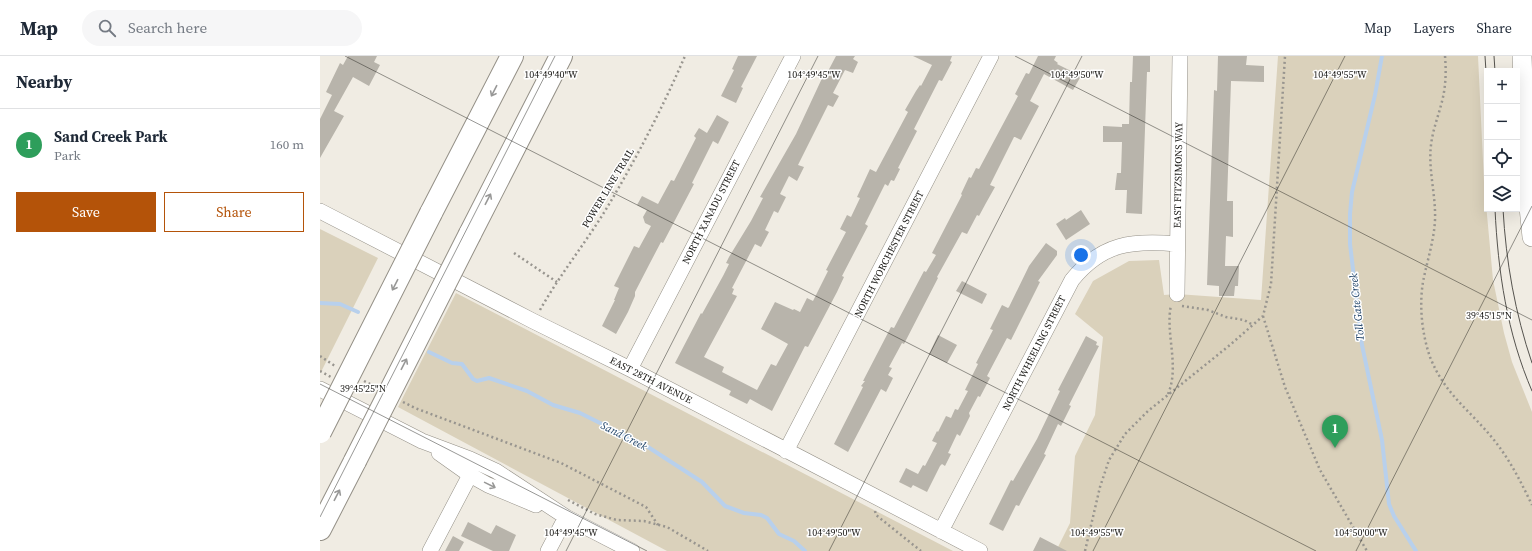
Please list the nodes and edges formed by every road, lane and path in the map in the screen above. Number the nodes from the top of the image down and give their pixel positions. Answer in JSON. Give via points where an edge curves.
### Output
{"nodes":[{"id":1,"x":512,"y":56,"type":"edge"},
{"id":2,"x":561,"y":56,"type":"edge"},
{"id":3,"x":685,"y":56,"type":"edge"},
{"id":4,"x":793,"y":56,"type":"edge"},
{"id":5,"x":991,"y":56,"type":"edge"},
{"id":6,"x":1180,"y":56,"type":"edge"},
{"id":7,"x":1285,"y":56,"type":"edge"},
{"id":8,"x":1445,"y":56,"type":"edge"},
{"id":9,"x":1522,"y":56,"type":"edge"},
{"id":10,"x":320,"y":211,"type":"edge"},
{"id":11,"x":1532,"y":237,"type":"edge"},
{"id":12,"x":1177,"y":244,"type":"junction"},
{"id":13,"x":514,"y":254,"type":"dead end"},
{"id":14,"x":557,"y":282,"type":"junction"},
{"id":15,"x":1175,"y":295,"type":"junction"},
{"id":16,"x":1263,"y":316,"type":"junction"},
{"id":17,"x":533,"y":321,"type":"junction"},
{"id":18,"x":1253,"y":325,"type":"junction"},
{"id":19,"x":320,"y":356,"type":"edge"},
{"id":20,"x":336,"y":367,"type":"dead end"},
{"id":21,"x":630,"y":369,"type":"junction"},
{"id":22,"x":362,"y":380,"type":"dead end"},
{"id":23,"x":376,"y":388,"type":"dead end"},
{"id":24,"x":320,"y":389,"type":"edge"},
{"id":25,"x":1167,"y":395,"type":"junction"},
{"id":26,"x":402,"y":401,"type":"dead end"},
{"id":27,"x":320,"y":432,"type":"edge"},
{"id":28,"x":422,"y":441,"type":"junction"},
{"id":29,"x":786,"y":451,"type":"junction"},
{"id":30,"x":470,"y":474,"type":"junction"},
{"id":31,"x":870,"y":495,"type":"junction"},
{"id":32,"x":1532,"y":505,"type":"edge"},
{"id":33,"x":566,"y":517,"type":"junction"},
{"id":34,"x":658,"y":525,"type":"dead end"},
{"id":35,"x":320,"y":529,"type":"edge"},
{"id":36,"x":941,"y":531,"type":"junction"},
{"id":37,"x":430,"y":551,"type":"edge"},
{"id":38,"x":548,"y":551,"type":"edge"},
{"id":39,"x":632,"y":551,"type":"edge"},
{"id":40,"x":921,"y":551,"type":"edge"},
{"id":41,"x":980,"y":551,"type":"edge"},
{"id":42,"x":1085,"y":551,"type":"edge"},
{"id":43,"x":1367,"y":551,"type":"edge"}],
"edges":[{"from":1,"to":27,"type":"highway","one_way":true,"bridge":true},
{"from":35,"to":2,"type":"highway","one_way":true,"bridge":true},
{"from":3,"to":14,"type":"path","name":"POWER LINE TRAIL","via":[[639,153],[604,212]]},
{"from":4,"to":21,"type":"street","name":"NORTH XANADU STREET"},
{"from":5,"to":29,"type":"street","name":"NORTH WORCHESTER STREET"},
{"from":6,"to":12,"type":"street","name":"EAST FITZSIMONS WAY"},
{"from":7,"to":16,"type":"path","via":[[1271,284]]},
{"from":8,"to":32,"type":"path","via":[[1445,88],[1431,146],[1430,172],[1435,218],[1422,293],[1424,332],[1430,356],[1442,380],[1458,402],[1503,452]]},
{"from":9,"to":11,"type":"main road"},
{"from":10,"to":17,"type":"street","name":"EAST 28TH AVENUE"},
{"from":12,"to":15,"type":"street","name":"EAST FITZSIMONS WAY"},
{"from":12,"to":36,"type":"street","name":"NORTH WHEELING STREET","via":[[1135,243],[1118,247],[1099,255],[1081,268],[1065,292]]},
{"from":13,"to":14,"type":"path"},
{"from":14,"to":17,"type":"path","name":"POWER LINE TRAIL"},
{"from":15,"to":18,"type":"path","via":[[1182,306],[1208,310]]},
{"from":15,"to":25,"type":"path","via":[[1169,327],[1172,380]]},
{"from":16,"to":18,"type":"path"},
{"from":16,"to":43,"type":"path","via":[[1285,387],[1320,470]]},
{"from":17,"to":21,"type":"street","name":"EAST 28TH AVENUE"},
{"from":18,"to":25,"type":"path"},
{"from":19,"to":20,"type":"path"},
{"from":21,"to":29,"type":"street","name":"EAST 28TH AVENUE"},
{"from":22,"to":23,"type":"path"},
{"from":24,"to":28,"type":"street"},
{"from":25,"to":42,"type":"path","via":[[1125,434],[1109,460]]},
{"from":26,"to":34,"type":"path","via":[[561,463],[646,507]]},
{"from":28,"to":30,"type":"street"},
{"from":28,"to":33,"type":"street","via":[[496,471]]},
{"from":29,"to":31,"type":"street","name":"EAST 28TH AVENUE"},
{"from":30,"to":33,"type":"street","one_way":true,"via":[[495,488]]},
{"from":30,"to":37,"type":"street"},
{"from":31,"to":36,"type":"street","name":"EAST 28TH AVENUE"},
{"from":31,"to":40,"type":"path","via":[[876,515]]},
{"from":33,"to":38,"type":"street"},
{"from":33,"to":39,"type":"street"},
{"from":36,"to":41,"type":"street","name":"EAST 28TH AVENUE"}]}
